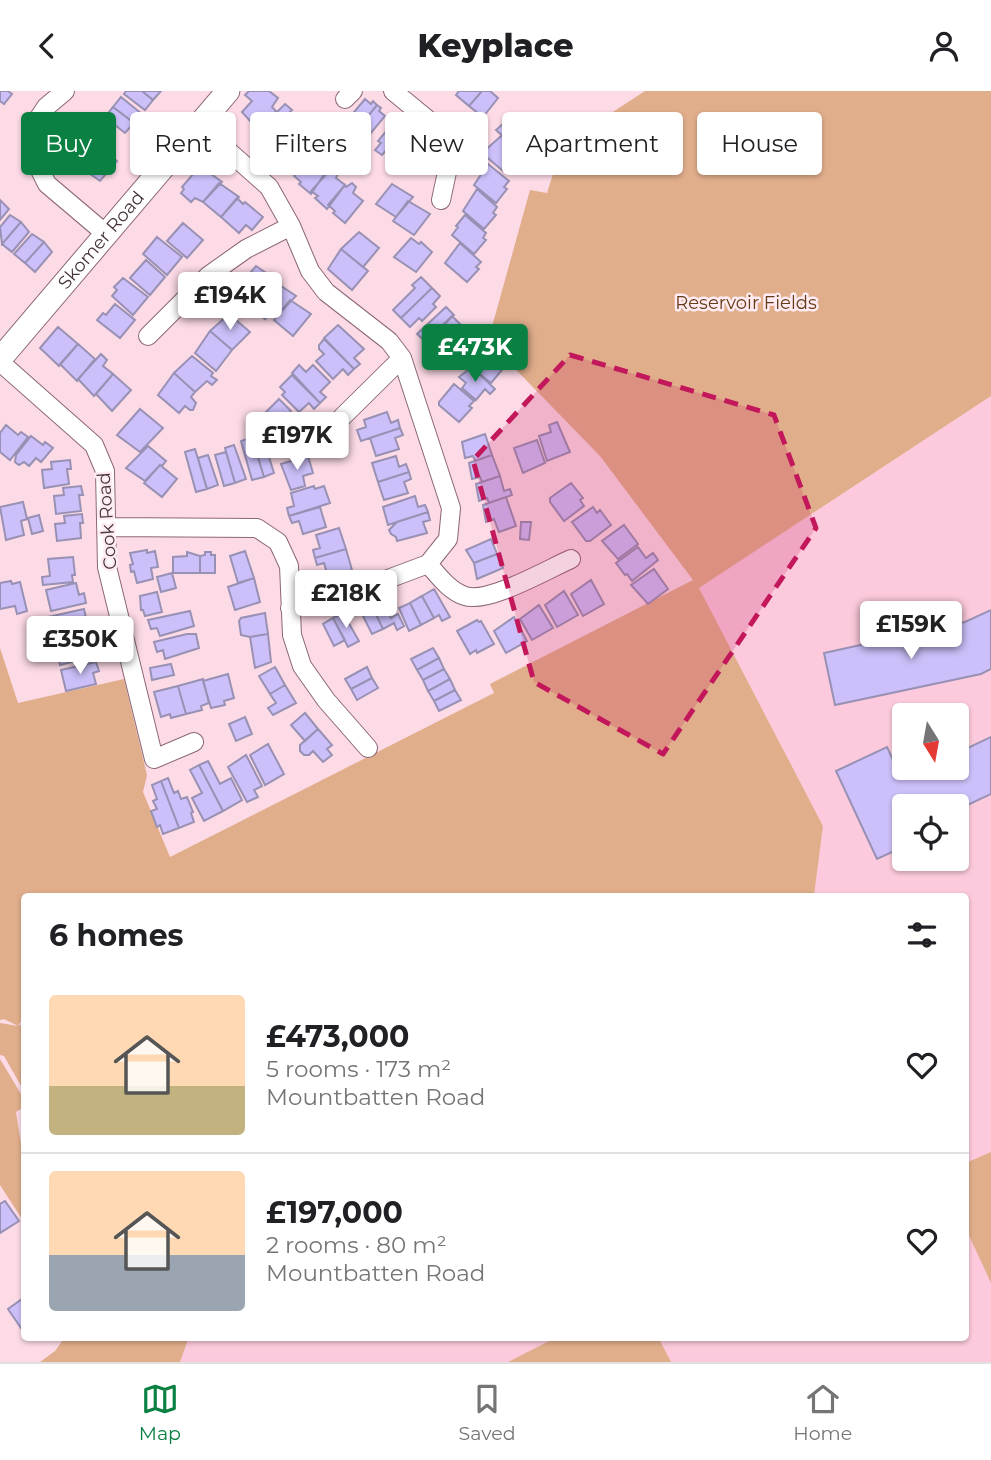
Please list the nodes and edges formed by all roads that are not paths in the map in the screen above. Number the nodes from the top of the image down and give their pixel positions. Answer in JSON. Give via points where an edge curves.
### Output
{"nodes":[{"id":1,"x":65,"y":91,"type":"edge"},
{"id":2,"x":228,"y":91,"type":"edge"},
{"id":3,"x":393,"y":91,"type":"edge"},
{"id":4,"x":211,"y":112,"type":"edge"},
{"id":5,"x":236,"y":157,"type":"edge"},
{"id":6,"x":157,"y":175,"type":"edge"},
{"id":7,"x":441,"y":200,"type":"dead end"},
{"id":8,"x":291,"y":226,"type":"junction"},
{"id":9,"x":106,"y":234,"type":"junction"},
{"id":10,"x":148,"y":336,"type":"dead end"},
{"id":11,"x":402,"y":358,"type":"junction"},
{"id":12,"x":0,"y":361,"type":"edge"},
{"id":13,"x":323,"y":436,"type":"dead end"},
{"id":14,"x":106,"y":527,"type":"junction"},
{"id":15,"x":571,"y":559,"type":"dead end"},
{"id":16,"x":428,"y":564,"type":"junction"},
{"id":17,"x":290,"y":608,"type":"junction"},
{"id":18,"x":194,"y":742,"type":"dead end"},
{"id":19,"x":368,"y":748,"type":"dead end"}],
"edges":[{"from":1,"to":9,"type":"street","via":[[46,107],[32,128],[36,162],[47,184]]},
{"from":2,"to":4,"type":"street","name":"Skomer Road"},
{"from":3,"to":7,"type":"street","via":[[444,133],[452,149]]},
{"from":5,"to":8,"type":"street","via":[[269,187]]},
{"from":6,"to":9,"type":"street","name":"Skomer Road"},
{"from":8,"to":10,"type":"street","via":[[246,249],[208,276]]},
{"from":8,"to":11,"type":"street","via":[[310,271],[326,292],[389,341]]},
{"from":9,"to":12,"type":"street","name":"Skomer Road"},
{"from":11,"to":13,"type":"street"},
{"from":11,"to":16,"type":"street","via":[[451,508],[448,539]]},
{"from":12,"to":14,"type":"street","name":"Cook Road","via":[[94,445],[105,471]]},
{"from":14,"to":17,"type":"street","via":[[257,528],[278,543],[289,566]]},
{"from":14,"to":18,"type":"street","name":"Cook Road","via":[[107,567],[154,759]]},
{"from":15,"to":16,"type":"street","via":[[488,596],[466,597]]},
{"from":16,"to":17,"type":"street","via":[[356,591]]},
{"from":17,"to":19,"type":"street","via":[[302,667]]}]}
